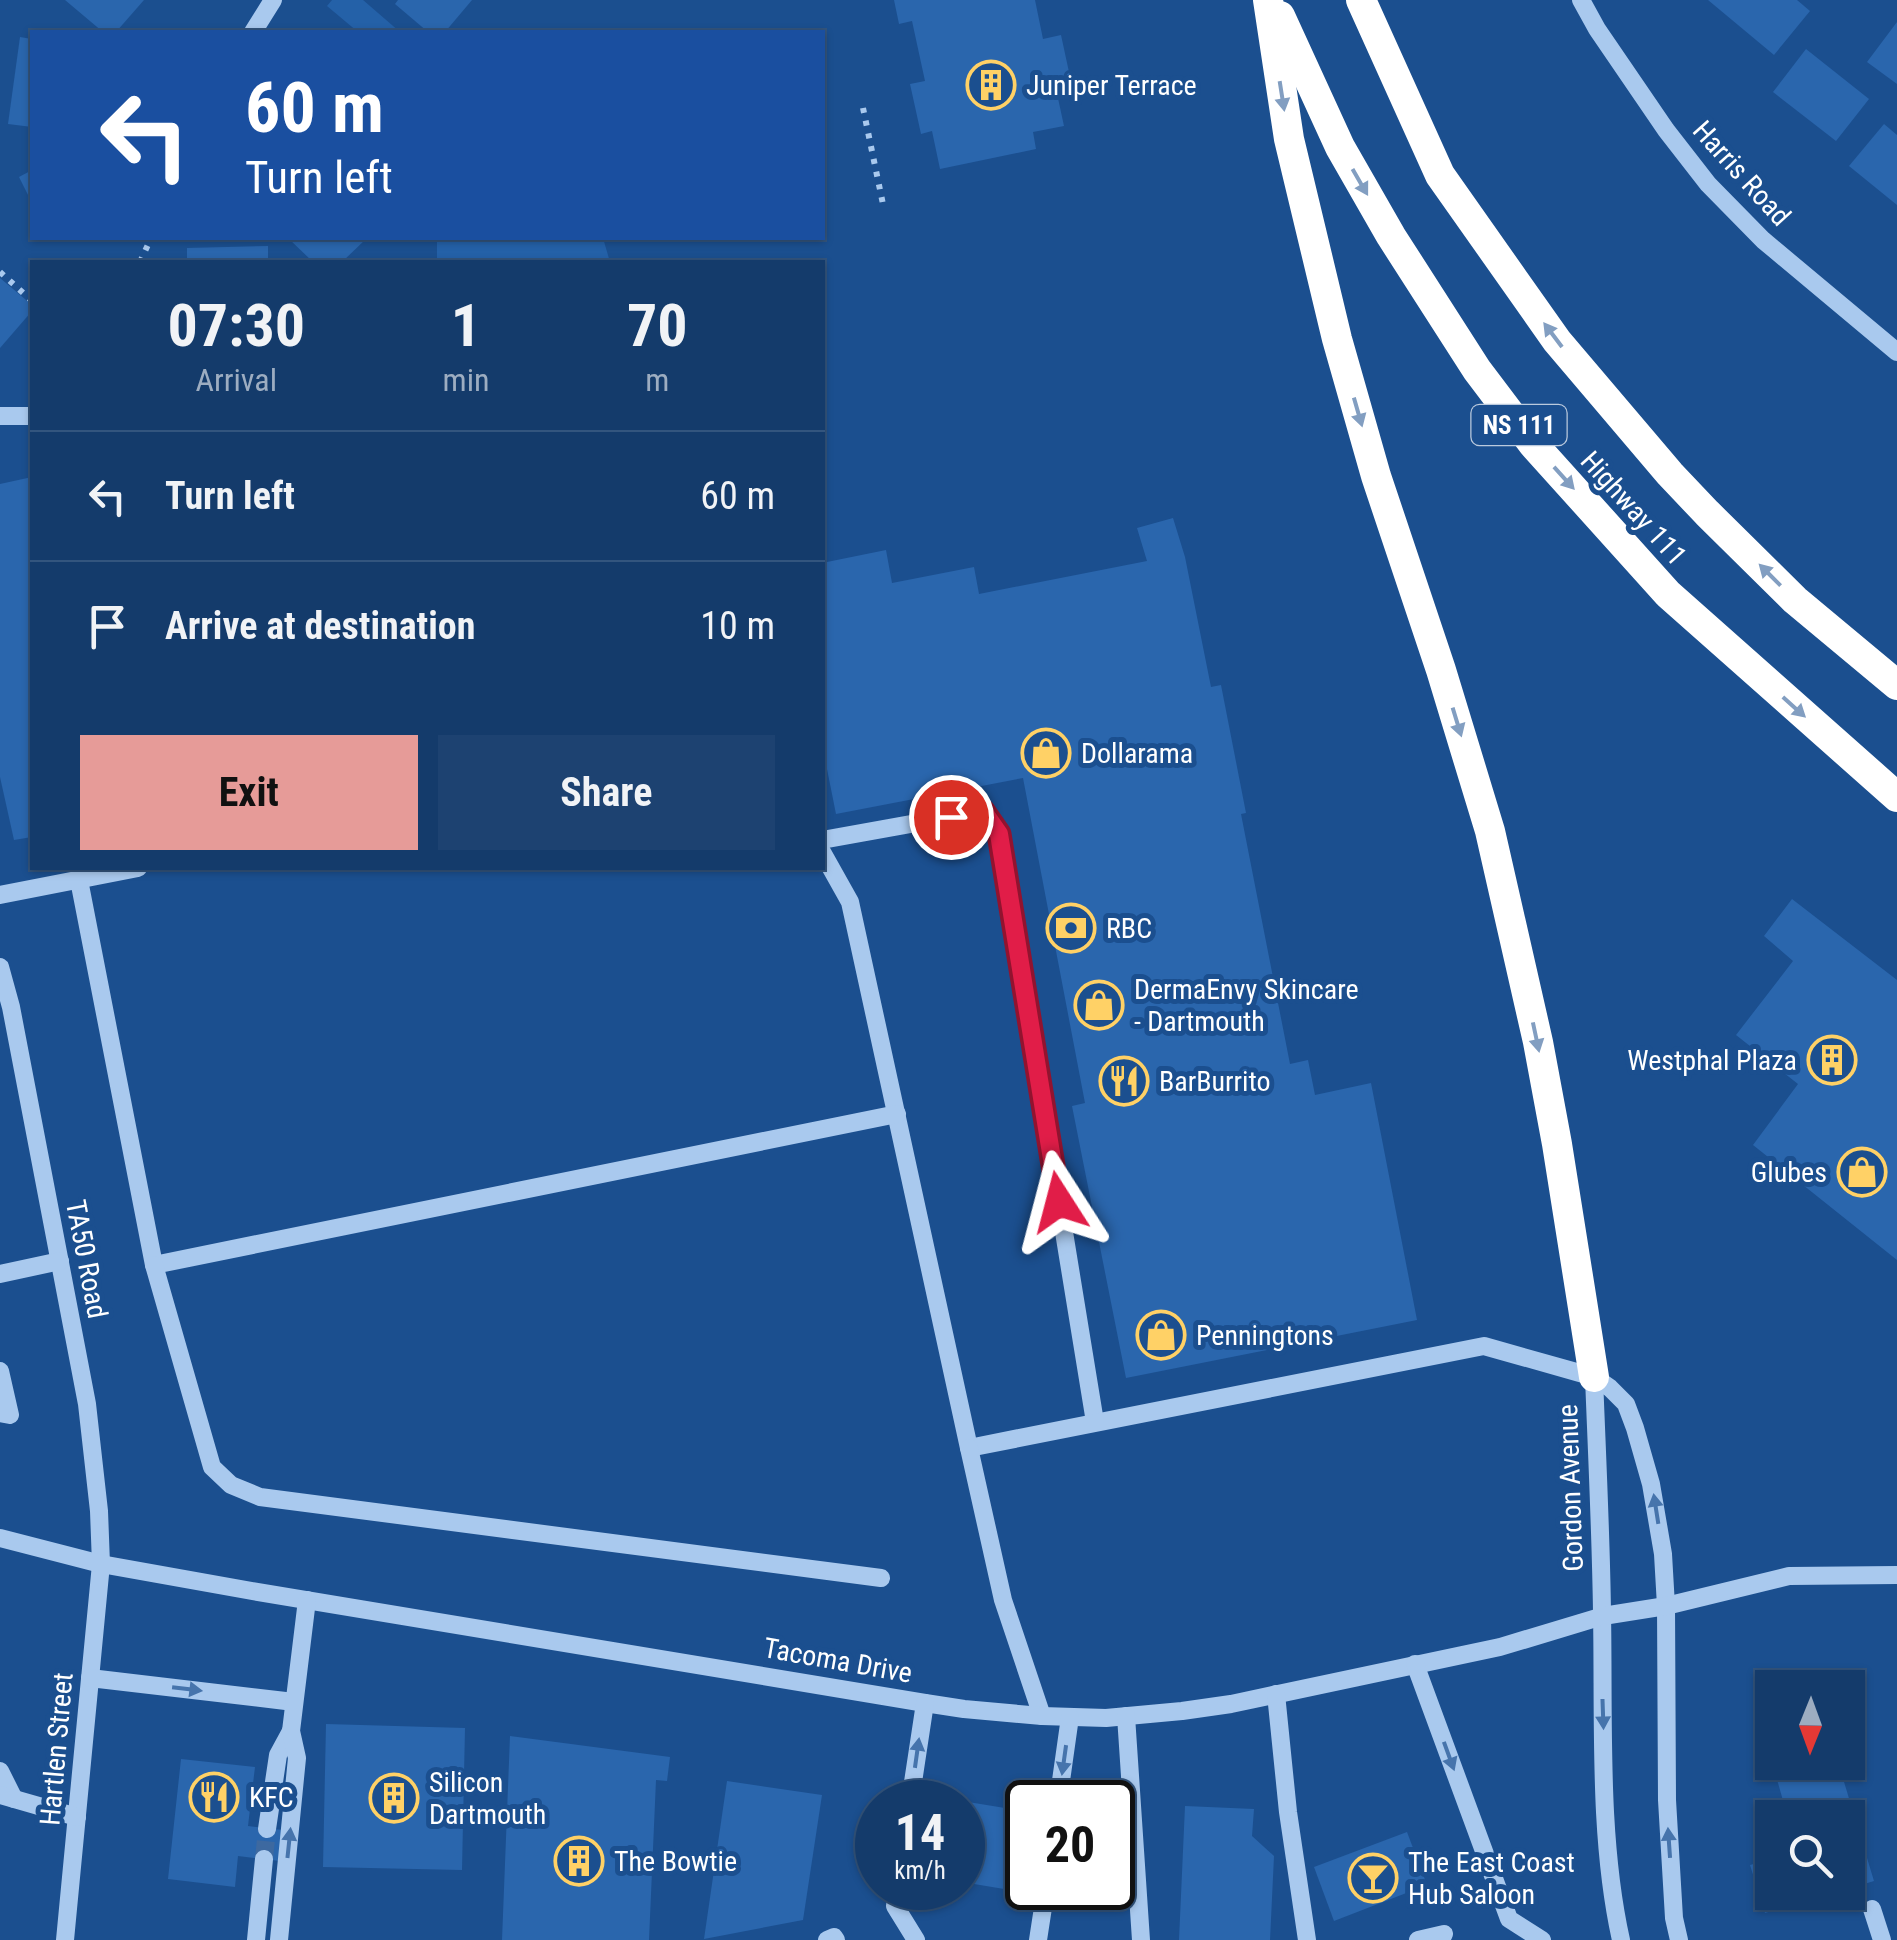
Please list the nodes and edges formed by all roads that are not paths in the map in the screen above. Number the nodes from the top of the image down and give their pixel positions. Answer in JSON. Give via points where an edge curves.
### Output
{"nodes":[{"id":1,"x":273,"y":0,"type":"edge"},
{"id":2,"x":1270,"y":0,"type":"edge"},
{"id":3,"x":1361,"y":0,"type":"edge"},
{"id":4,"x":1581,"y":0,"type":"edge"},
{"id":5,"x":254,"y":30,"type":"edge"},
{"id":6,"x":1897,"y":352,"type":"edge"},
{"id":7,"x":0,"y":416,"type":"edge"},
{"id":8,"x":30,"y":416,"type":"edge"},
{"id":9,"x":1897,"y":685,"type":"edge"},
{"id":10,"x":1897,"y":797,"type":"edge"},
{"id":11,"x":825,"y":839,"type":"edge"},
{"id":12,"x":825,"y":857,"type":"edge"},
{"id":13,"x":128,"y":870,"type":"edge"},
{"id":14,"x":79,"y":880,"type":"junction"},
{"id":15,"x":0,"y":894,"type":"edge"},
{"id":16,"x":0,"y":968,"type":"edge"},
{"id":17,"x":897,"y":1114,"type":"junction"},
{"id":18,"x":60,"y":1261,"type":"junction"},
{"id":19,"x":154,"y":1265,"type":"junction"},
{"id":20,"x":0,"y":1274,"type":"edge"},
{"id":21,"x":0,"y":1372,"type":"edge"},
{"id":22,"x":1594,"y":1377,"type":"junction"},
{"id":23,"x":0,"y":1412,"type":"edge"},
{"id":24,"x":1095,"y":1422,"type":"junction"},
{"id":25,"x":969,"y":1448,"type":"junction"},
{"id":26,"x":0,"y":1538,"type":"edge"},
{"id":27,"x":101,"y":1564,"type":"junction"},
{"id":28,"x":1897,"y":1575,"type":"edge"},
{"id":29,"x":881,"y":1578,"type":"dead end"},
{"id":30,"x":307,"y":1600,"type":"junction"},
{"id":31,"x":1666,"y":1606,"type":"junction"},
{"id":32,"x":1602,"y":1616,"type":"junction"},
{"id":33,"x":1415,"y":1664,"type":"junction"},
{"id":34,"x":90,"y":1678,"type":"junction"},
{"id":35,"x":1276,"y":1694,"type":"junction"},
{"id":36,"x":294,"y":1702,"type":"junction"},
{"id":37,"x":925,"y":1703,"type":"junction"},
{"id":38,"x":1042,"y":1716,"type":"junction"},
{"id":39,"x":1126,"y":1716,"type":"junction"},
{"id":40,"x":1070,"y":1717,"type":"junction"},
{"id":41,"x":291,"y":1731,"type":"junction"},
{"id":42,"x":0,"y":1772,"type":"edge"},
{"id":43,"x":913,"y":1780,"type":"edge"},
{"id":44,"x":1061,"y":1780,"type":"edge"},
{"id":45,"x":7,"y":1797,"type":"edge"},
{"id":46,"x":77,"y":1817,"type":"junction"},
{"id":47,"x":267,"y":1829,"type":"tunnel mouth"},
{"id":48,"x":264,"y":1859,"type":"tunnel mouth"},
{"id":49,"x":1872,"y":1908,"type":"dead end"},
{"id":50,"x":897,"y":1910,"type":"edge"},
{"id":51,"x":1043,"y":1910,"type":"edge"},
{"id":52,"x":1444,"y":1934,"type":"dead end"},
{"id":53,"x":65,"y":1940,"type":"edge"},
{"id":54,"x":256,"y":1940,"type":"edge"},
{"id":55,"x":280,"y":1940,"type":"edge"},
{"id":56,"x":916,"y":1940,"type":"edge"},
{"id":57,"x":1038,"y":1940,"type":"edge"},
{"id":58,"x":1141,"y":1940,"type":"edge"},
{"id":59,"x":1307,"y":1940,"type":"edge"},
{"id":60,"x":1418,"y":1940,"type":"edge"},
{"id":61,"x":1542,"y":1940,"type":"edge"},
{"id":62,"x":1621,"y":1940,"type":"edge"},
{"id":63,"x":1679,"y":1940,"type":"edge"},
{"id":64,"x":1882,"y":1940,"type":"edge"}],
"edges":[{"from":1,"to":5,"type":"street"},
{"from":2,"to":10,"type":"highway","name":"Highway 111","number":"NS 111","one_way":true,"via":[[1391,236],[1532,444],[1668,594]]},
{"from":2,"to":22,"type":"highway","one_way":true,"via":[[1288,139],[1337,338],[1494,848],[1558,1144]]},
{"from":9,"to":3,"type":"highway","name":"Highway 111","number":"NS 111","one_way":true,"via":[[1795,600],[1682,487],[1556,341],[1440,175]]},
{"from":4,"to":6,"type":"street","name":"Harris Road","via":[[1708,184],[1762,240]]},
{"from":7,"to":8,"type":"street"},
{"from":11,"to":24,"type":"street","via":[[983,811],[999,834]]},
{"from":12,"to":17,"type":"street","via":[[850,902]]},
{"from":13,"to":14,"type":"street"},
{"from":14,"to":15,"type":"street"},
{"from":14,"to":19,"type":"street"},
{"from":16,"to":18,"type":"street","name":"TA50 Road"},
{"from":17,"to":19,"type":"street"},
{"from":17,"to":25,"type":"street"},
{"from":18,"to":20,"type":"street"},
{"from":18,"to":27,"type":"street","name":"TA50 Road","via":[[87,1404]]},
{"from":19,"to":29,"type":"street","via":[[212,1467],[260,1497]]},
{"from":21,"to":23,"type":"street","via":[[10,1415]]},
{"from":22,"to":24,"type":"street","via":[[1484,1346]]},
{"from":31,"to":22,"type":"street","name":"Gordon Avenue","one_way":true,"via":[[1652,1484],[1635,1428],[1626,1404]]},
{"from":22,"to":32,"type":"street","name":"Gordon Avenue"},
{"from":24,"to":25,"type":"street"},
{"from":25,"to":38,"type":"street","via":[[1002,1600]]},
{"from":26,"to":27,"type":"street","name":"Tacoma Drive"},
{"from":27,"to":30,"type":"street","name":"Tacoma Drive"},
{"from":27,"to":34,"type":"street","name":"Hartlen Street"},
{"from":28,"to":31,"type":"street","name":"Tacoma Drive","via":[[1789,1576]]},
{"from":30,"to":36,"type":"street"},
{"from":30,"to":37,"type":"street","name":"Tacoma Drive"},
{"from":31,"to":32,"type":"street","name":"Tacoma Drive"},
{"from":63,"to":31,"type":"street","name":"Gordon Avenue","one_way":true,"via":[[1666,1800]]},
{"from":32,"to":33,"type":"street","name":"Tacoma Drive"},
{"from":32,"to":62,"type":"street","name":"Gordon Avenue","one_way":true,"via":[[1606,1801]]},
{"from":33,"to":35,"type":"street","name":"Tacoma Drive"},
{"from":33,"to":61,"type":"street","one_way":true,"via":[[1509,1919]]},
{"from":34,"to":36,"type":"street","one_way":true},
{"from":34,"to":46,"type":"street","name":"Hartlen Street"},
{"from":35,"to":39,"type":"street","name":"Tacoma Drive"},
{"from":35,"to":59,"type":"street"},
{"from":36,"to":41,"type":"street"},
{"from":37,"to":38,"type":"street","name":"Tacoma Drive"},
{"from":43,"to":37,"type":"street","one_way":true},
{"from":38,"to":40,"type":"street","name":"Tacoma Drive"},
{"from":39,"to":40,"type":"street","name":"Tacoma Drive"},
{"from":39,"to":58,"type":"street"},
{"from":40,"to":44,"type":"street","one_way":true},
{"from":41,"to":47,"type":"street","via":[[278,1755]]},
{"from":55,"to":41,"type":"street","one_way":true,"via":[[297,1758]]},
{"from":42,"to":45,"type":"street"},
{"from":45,"to":46,"type":"street"},
{"from":46,"to":53,"type":"street","name":"Hartlen Street"},
{"from":48,"to":54,"type":"street"},
{"from":49,"to":64,"type":"street"},
{"from":50,"to":56,"type":"street"},
{"from":51,"to":57,"type":"street"},
{"from":52,"to":60,"type":"street"}]}
